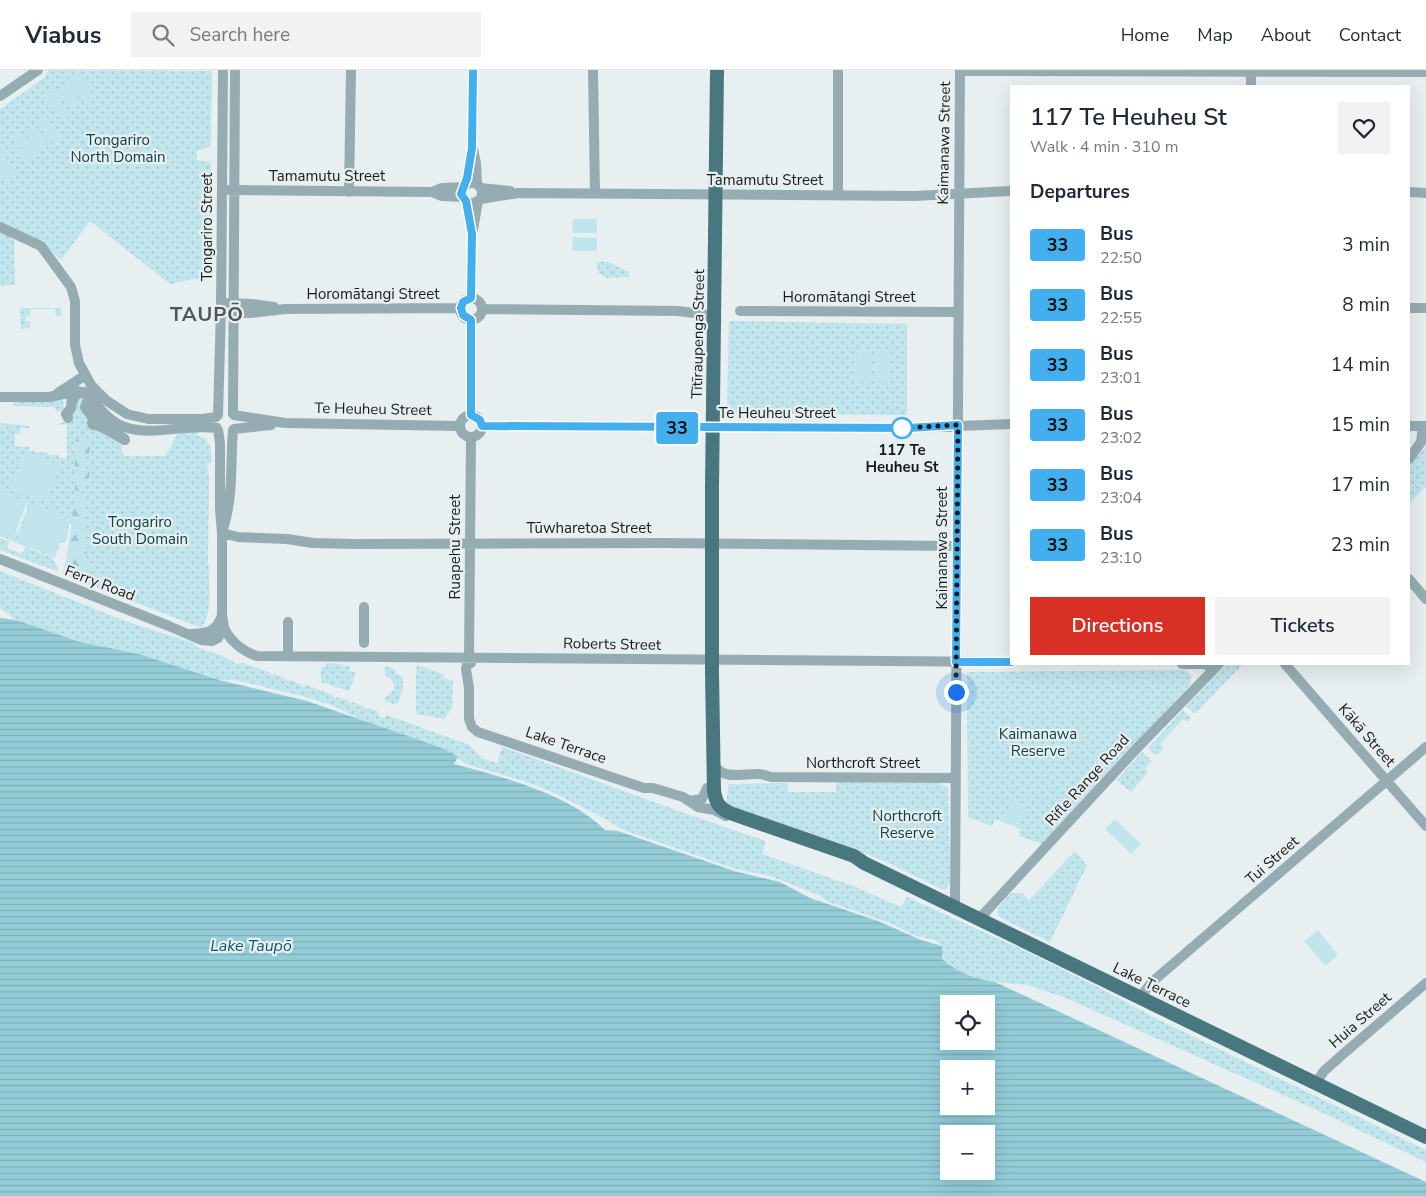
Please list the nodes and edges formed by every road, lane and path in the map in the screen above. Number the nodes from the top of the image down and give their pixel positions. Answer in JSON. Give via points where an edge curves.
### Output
{"nodes":[{"id":1,"x":38,"y":70,"type":"edge"},
{"id":2,"x":223,"y":70,"type":"edge"},
{"id":3,"x":235,"y":70,"type":"edge"},
{"id":4,"x":351,"y":70,"type":"edge"},
{"id":5,"x":473,"y":70,"type":"edge"},
{"id":6,"x":593,"y":70,"type":"edge"},
{"id":7,"x":717,"y":70,"type":"edge"},
{"id":8,"x":838,"y":70,"type":"edge"},
{"id":9,"x":960,"y":70,"type":"edge"},
{"id":10,"x":1251,"y":71,"type":"edge"},
{"id":11,"x":1426,"y":72,"type":"edge"},
{"id":12,"x":1251,"y":85,"type":"edge"},
{"id":13,"x":0,"y":96,"type":"edge"},
{"id":14,"x":472,"y":148,"type":"junction"},
{"id":15,"x":222,"y":190,"type":"junction"},
{"id":16,"x":234,"y":190,"type":"junction"},
{"id":17,"x":1010,"y":191,"type":"edge"},
{"id":18,"x":350,"y":192,"type":"junction"},
{"id":19,"x":464,"y":192,"type":"junction"},
{"id":20,"x":1410,"y":192,"type":"edge"},
{"id":21,"x":1426,"y":192,"type":"edge"},
{"id":22,"x":479,"y":193,"type":"junction"},
{"id":23,"x":959,"y":193,"type":"junction"},
{"id":24,"x":595,"y":194,"type":"junction"},
{"id":25,"x":716,"y":194,"type":"junction"},
{"id":26,"x":838,"y":195,"type":"junction"},
{"id":27,"x":0,"y":227,"type":"edge"},
{"id":28,"x":472,"y":234,"type":"junction"},
{"id":29,"x":471,"y":298,"type":"junction"},
{"id":30,"x":714,"y":299,"type":"junction"},
{"id":31,"x":221,"y":308,"type":"junction"},
{"id":32,"x":233,"y":308,"type":"junction"},
{"id":33,"x":461,"y":308,"type":"junction"},
{"id":34,"x":1410,"y":308,"type":"edge"},
{"id":35,"x":1426,"y":308,"type":"edge"},
{"id":36,"x":482,"y":309,"type":"junction"},
{"id":37,"x":740,"y":311,"type":"dead end"},
{"id":38,"x":677,"y":312,"type":"junction"},
{"id":39,"x":959,"y":312,"type":"junction"},
{"id":40,"x":714,"y":319,"type":"junction"},
{"id":41,"x":471,"y":320,"type":"junction"},
{"id":42,"x":84,"y":376,"type":"junction"},
{"id":43,"x":88,"y":386,"type":"junction"},
{"id":44,"x":0,"y":397,"type":"edge"},
{"id":45,"x":38,"y":397,"type":"junction"},
{"id":46,"x":233,"y":415,"type":"junction"},
{"id":47,"x":471,"y":415,"type":"junction"},
{"id":48,"x":217,"y":416,"type":"junction"},
{"id":49,"x":68,"y":418,"type":"joint"},
{"id":50,"x":284,"y":423,"type":"junction"},
{"id":51,"x":1010,"y":424,"type":"edge"},
{"id":52,"x":958,"y":425,"type":"junction"},
{"id":53,"x":460,"y":426,"type":"junction"},
{"id":54,"x":482,"y":426,"type":"junction"},
{"id":55,"x":1410,"y":426,"type":"edge"},
{"id":56,"x":1424,"y":426,"type":"edge"},
{"id":57,"x":713,"y":428,"type":"junction"},
{"id":58,"x":217,"y":429,"type":"junction"},
{"id":59,"x":233,"y":430,"type":"junction"},
{"id":60,"x":471,"y":437,"type":"junction"},
{"id":61,"x":1410,"y":458,"type":"edge"},
{"id":62,"x":222,"y":533,"type":"junction"},
{"id":63,"x":470,"y":544,"type":"junction"},
{"id":64,"x":712,"y":544,"type":"junction"},
{"id":65,"x":957,"y":546,"type":"junction"},
{"id":66,"x":0,"y":560,"type":"edge"},
{"id":67,"x":1410,"y":580,"type":"edge"},
{"id":68,"x":1426,"y":599,"type":"edge"},
{"id":69,"x":364,"y":607,"type":"dead end"},
{"id":70,"x":222,"y":615,"type":"junction"},
{"id":71,"x":288,"y":622,"type":"dead end"},
{"id":72,"x":224,"y":627,"type":"junction"},
{"id":73,"x":190,"y":634,"type":"junction"},
{"id":74,"x":364,"y":643,"type":"dead end"},
{"id":75,"x":288,"y":655,"type":"dead end"},
{"id":76,"x":469,"y":658,"type":"junction"},
{"id":77,"x":712,"y":660,"type":"junction"},
{"id":78,"x":956,"y":662,"type":"junction"},
{"id":79,"x":1010,"y":662,"type":"edge"},
{"id":80,"x":1286,"y":665,"type":"edge"},
{"id":81,"x":1216,"y":667,"type":"edge"},
{"id":82,"x":478,"y":732,"type":"joint"},
{"id":83,"x":1426,"y":747,"type":"edge"},
{"id":84,"x":712,"y":749,"type":"junction"},
{"id":85,"x":714,"y":766,"type":"junction"},
{"id":86,"x":771,"y":777,"type":"junction"},
{"id":87,"x":955,"y":778,"type":"junction"},
{"id":88,"x":1387,"y":781,"type":"junction"},
{"id":89,"x":644,"y":788,"type":"junction"},
{"id":90,"x":710,"y":790,"type":"junction"},
{"id":91,"x":689,"y":801,"type":"junction"},
{"id":92,"x":710,"y":809,"type":"junction"},
{"id":93,"x":721,"y":819,"type":"junction"},
{"id":94,"x":1426,"y":826,"type":"edge"},
{"id":95,"x":780,"y":830,"type":"junction"},
{"id":96,"x":864,"y":863,"type":"junction"},
{"id":97,"x":955,"y":906,"type":"junction"},
{"id":98,"x":979,"y":918,"type":"junction"},
{"id":99,"x":1426,"y":983,"type":"edge"},
{"id":100,"x":1140,"y":997,"type":"junction"},
{"id":101,"x":1316,"y":1083,"type":"junction"},
{"id":102,"x":1426,"y":1137,"type":"edge"}],
"edges":[{"from":1,"to":13,"type":"street"},
{"from":2,"to":15,"type":"street","name":"Tongariro Street"},
{"from":3,"to":16,"type":"street","name":"Tongariro Street"},
{"from":4,"to":18,"type":"street"},
{"from":5,"to":14,"type":"street"},
{"from":6,"to":24,"type":"street"},
{"from":7,"to":25,"type":"main road","name":"Tītīraupenga Street"},
{"from":8,"to":26,"type":"street"},
{"from":9,"to":10,"type":"street"},
{"from":9,"to":23,"type":"street","name":"Kaimanawa Street"},
{"from":10,"to":11,"type":"street"},
{"from":10,"to":12,"type":"street"},
{"from":14,"to":19,"type":"street"},
{"from":14,"to":22,"type":"street"},
{"from":15,"to":16,"type":"street","name":"Tamamutu Street"},
{"from":15,"to":31,"type":"street","name":"Tongariro Street"},
{"from":16,"to":18,"type":"street","name":"Tamamutu Street"},
{"from":16,"to":32,"type":"street","name":"Tongariro Street"},
{"from":17,"to":23,"type":"street","name":"Tamamutu Street"},
{"from":18,"to":19,"type":"street","name":"Tamamutu Street","via":[[432,192],[442,196]]},
{"from":19,"to":22,"type":"street","via":[[471,182]]},
{"from":19,"to":22,"type":"street","via":[[472,203]]},
{"from":19,"to":28,"type":"street"},
{"from":20,"to":21,"type":"street"},
{"from":22,"to":24,"type":"street","name":"Tamamutu Street"},
{"from":22,"to":28,"type":"street"},
{"from":23,"to":26,"type":"street","name":"Tamamutu Street"},
{"from":23,"to":39,"type":"street","name":"Kaimanawa Street"},
{"from":24,"to":25,"type":"street","name":"Tamamutu Street"},
{"from":25,"to":26,"type":"street","name":"Tamamutu Street"},
{"from":25,"to":30,"type":"main road","name":"Tītīraupenga Street"},
{"from":27,"to":42,"type":"street","via":[[41,246],[71,287],[75,301],[76,353]]},
{"from":28,"to":29,"type":"street"},
{"from":29,"to":33,"type":"street","via":[[463,302]]},
{"from":29,"to":36,"type":"street","via":[[478,300]]},
{"from":30,"to":38,"type":"street","via":[[700,308]]},
{"from":30,"to":40,"type":"main road","name":"Tītīraupenga Street"},
{"from":31,"to":32,"type":"street","name":"Horomātangi Street"},
{"from":31,"to":48,"type":"street","name":"Tongariro Street"},
{"from":32,"to":33,"type":"street","name":"Horomātangi Street"},
{"from":32,"to":46,"type":"street","name":"Tongariro Street"},
{"from":33,"to":41,"type":"street","via":[[463,315]]},
{"from":34,"to":35,"type":"street"},
{"from":36,"to":38,"type":"street"},
{"from":36,"to":41,"type":"street","via":[[481,315]]},
{"from":37,"to":39,"type":"street","name":"Horomātangi Street"},
{"from":38,"to":40,"type":"street","via":[[703,314]]},
{"from":39,"to":52,"type":"street","name":"Kaimanawa Street"},
{"from":40,"to":57,"type":"main road","name":"Tītīraupenga Street"},
{"from":41,"to":47,"type":"street"},
{"from":42,"to":43,"type":"street"},
{"from":42,"to":45,"type":"street","via":[[59,392]]},
{"from":43,"to":45,"type":"street","via":[[63,395]]},
{"from":43,"to":48,"type":"street","via":[[120,411],[138,418],[164,420]]},
{"from":43,"to":58,"type":"street","via":[[96,404],[125,428]]},
{"from":44,"to":45,"type":"street"},
{"from":46,"to":48,"type":"street","via":[[226,412]]},
{"from":46,"to":50,"type":"street","name":"Te Heuheu Street"},
{"from":46,"to":59,"type":"street","via":[[236,423]]},
{"from":47,"to":53,"type":"street","via":[[462,419]]},
{"from":47,"to":54,"type":"street","via":[[480,420]]},
{"from":48,"to":58,"type":"street"},
{"from":49,"to":49,"type":"street","via":[[74,396],[84,393],[89,397],[85,407],[95,420],[92,425],[99,425],[125,439],[94,418],[87,407],[90,397],[84,392],[73,396],[66,414]]},
{"from":50,"to":53,"type":"street","name":"Te Heuheu Street"},
{"from":50,"to":59,"type":"street","name":"Te Heuheu Street"},
{"from":51,"to":52,"type":"street","name":"Te Heuheu Street"},
{"from":52,"to":57,"type":"street","name":"Te Heuheu Street"},
{"from":52,"to":65,"type":"street","name":"Kaimanawa Street"},
{"from":53,"to":60,"type":"street","via":[[464,435]]},
{"from":54,"to":57,"type":"street","name":"Te Heuheu Street"},
{"from":54,"to":60,"type":"street","via":[[477,435]]},
{"from":55,"to":56,"type":"street"},
{"from":56,"to":61,"type":"street","via":[[1421,442]]},
{"from":57,"to":64,"type":"main road","name":"Tītīraupenga Street"},
{"from":58,"to":59,"type":"street","via":[[224,433]]},
{"from":58,"to":62,"type":"street"},
{"from":59,"to":62,"type":"street","via":[[232,490]]},
{"from":60,"to":63,"type":"street","name":"Ruapehu Street"},
{"from":62,"to":63,"type":"street","name":"Tūwharetoa Street","via":[[313,543]]},
{"from":62,"to":70,"type":"street"},
{"from":63,"to":64,"type":"street","name":"Tūwharetoa Street"},
{"from":63,"to":76,"type":"street","name":"Ruapehu Street"},
{"from":64,"to":65,"type":"street","name":"Tūwharetoa Street"},
{"from":64,"to":77,"type":"main road","name":"Tītīraupenga Street"},
{"from":65,"to":78,"type":"street","name":"Kaimanawa Street"},
{"from":66,"to":73,"type":"street","name":"Ferry Road"},
{"from":67,"to":68,"type":"street"},
{"from":69,"to":74,"type":"street"},
{"from":70,"to":72,"type":"street"},
{"from":70,"to":73,"type":"street","via":[[213,630]]},
{"from":71,"to":75,"type":"street"},
{"from":72,"to":73,"type":"street","name":"Ferry Road","via":[[220,636],[212,641]]},
{"from":72,"to":76,"type":"street","name":"Roberts Street","via":[[237,645],[257,656]]},
{"from":76,"to":77,"type":"street","name":"Roberts Street"},
{"from":76,"to":82,"type":"street","name":"Ruapehu Street","via":[[472,669],[470,723]]},
{"from":77,"to":78,"type":"street","name":"Roberts Street"},
{"from":77,"to":84,"type":"main road","name":"Tītīraupenga Street"},
{"from":78,"to":79,"type":"street","name":"Roberts Street"},
{"from":78,"to":87,"type":"street","name":"Kaimanawa Street"},
{"from":80,"to":88,"type":"street","name":"Kākā Street"},
{"from":81,"to":98,"type":"street","name":"Rifle Range Road"},
{"from":82,"to":89,"type":"street","name":"Lake Terrace"},
{"from":83,"to":88,"type":"street","name":"Tui Street"},
{"from":84,"to":85,"type":"main road","name":"Tītīraupenga Street"},
{"from":84,"to":90,"type":"main road","name":"Tītīraupenga Street"},
{"from":85,"to":86,"type":"street","name":"Northcroft Street","via":[[725,774]]},
{"from":85,"to":90,"type":"main road","name":"Tītīraupenga Street"},
{"from":86,"to":87,"type":"street","name":"Northcroft Street"},
{"from":86,"to":90,"type":"street","name":"Northcroft Street","via":[[726,781]]},
{"from":87,"to":97,"type":"street","name":"Kaimanawa Street"},
{"from":88,"to":94,"type":"street","name":"Kākā Street"},
{"from":88,"to":100,"type":"street","name":"Tui Street","via":[[1152,982]]},
{"from":89,"to":91,"type":"street","name":"Lake Terrace"},
{"from":89,"to":93,"type":"street","name":"Lake Terrace","via":[[652,794]]},
{"from":90,"to":91,"type":"street","via":[[702,798]]},
{"from":90,"to":92,"type":"main road","name":"Tītīraupenga Street","via":[[707,799]]},
{"from":90,"to":95,"type":"main road","name":"Lake Terrace","via":[[721,809]]},
{"from":91,"to":92,"type":"street","name":"Lake Terrace"},
{"from":92,"to":93,"type":"main road","name":"Lake Terrace"},
{"from":92,"to":95,"type":"street","name":"Lake Terrace","via":[[754,826]]},
{"from":93,"to":96,"type":"main road","name":"Lake Terrace"},
{"from":95,"to":96,"type":"main road","name":"Lake Terrace","via":[[854,856]]},
{"from":96,"to":97,"type":"main road","name":"Lake Terrace"},
{"from":97,"to":98,"type":"main road","name":"Lake Terrace"},
{"from":98,"to":100,"type":"main road","name":"Lake Terrace"},
{"from":99,"to":101,"type":"street","name":"Huia Street","via":[[1337,1060]]},
{"from":100,"to":101,"type":"main road","name":"Lake Terrace"},
{"from":101,"to":102,"type":"main road","name":"Lake Terrace"}]}
